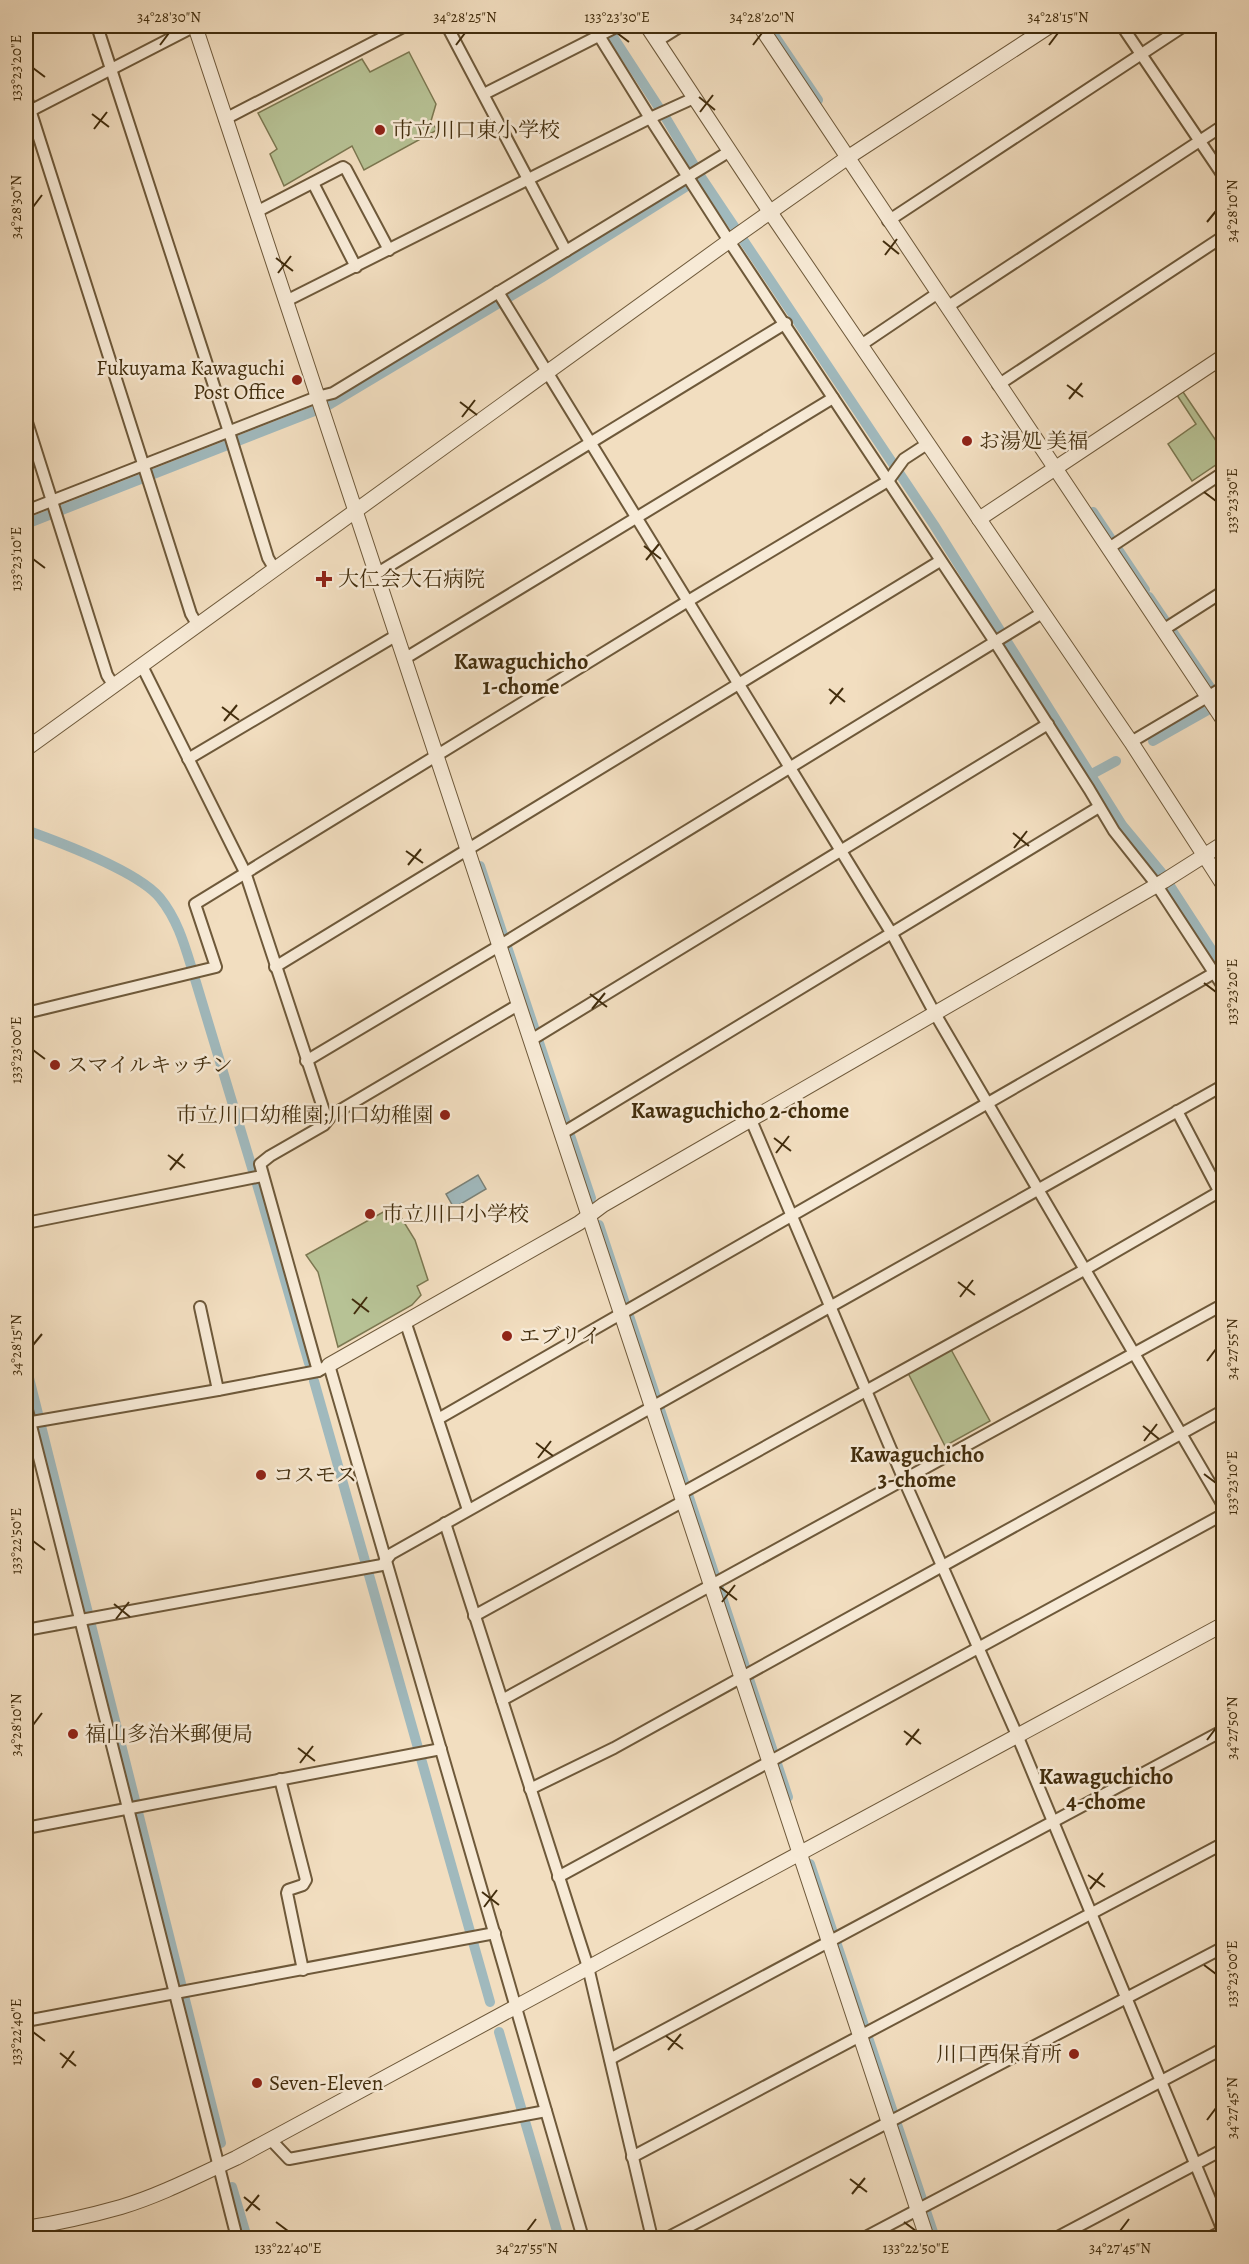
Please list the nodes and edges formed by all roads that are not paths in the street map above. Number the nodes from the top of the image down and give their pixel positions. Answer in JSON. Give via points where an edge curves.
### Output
{"nodes":[{"id":1,"x":97,"y":26,"type":"edge"},
{"id":2,"x":195,"y":26,"type":"edge"},
{"id":3,"x":405,"y":26,"type":"edge"},
{"id":4,"x":447,"y":26,"type":"edge"},
{"id":5,"x":618,"y":26,"type":"edge"},
{"id":6,"x":647,"y":26,"type":"edge"},
{"id":7,"x":681,"y":26,"type":"edge"},
{"id":8,"x":760,"y":26,"type":"edge"},
{"id":9,"x":1050,"y":26,"type":"edge"},
{"id":10,"x":1122,"y":26,"type":"edge"},
{"id":11,"x":1184,"y":26,"type":"edge"},
{"id":12,"x":596,"y":30,"type":"edge"},
{"id":13,"x":657,"y":41,"type":"junction"},
{"id":14,"x":1142,"y":54,"type":"junction"},
{"id":15,"x":111,"y":68,"type":"junction"},
{"id":16,"x":484,"y":94,"type":"junction"},
{"id":17,"x":26,"y":97,"type":"edge"},
{"id":18,"x":694,"y":98,"type":"junction"},
{"id":19,"x":28,"y":112,"type":"edge"},
{"id":20,"x":650,"y":118,"type":"junction"},
{"id":21,"x":225,"y":119,"type":"junction"},
{"id":22,"x":1224,"y":125,"type":"edge"},
{"id":23,"x":1199,"y":141,"type":"junction"},
{"id":24,"x":730,"y":151,"type":"junction"},
{"id":25,"x":848,"y":159,"type":"junction"},
{"id":26,"x":1224,"y":177,"type":"edge"},
{"id":27,"x":691,"y":179,"type":"junction"},
{"id":28,"x":529,"y":180,"type":"junction"},
{"id":29,"x":313,"y":183,"type":"junction"},
{"id":30,"x":256,"y":212,"type":"junction"},
{"id":31,"x":770,"y":212,"type":"junction"},
{"id":32,"x":888,"y":220,"type":"junction"},
{"id":33,"x":1224,"y":236,"type":"edge"},
{"id":34,"x":731,"y":240,"type":"junction"},
{"id":35,"x":389,"y":250,"type":"junction"},
{"id":36,"x":566,"y":251,"type":"junction"},
{"id":37,"x":356,"y":267,"type":"junction"},
{"id":38,"x":498,"y":292,"type":"junction"},
{"id":39,"x":938,"y":294,"type":"junction"},
{"id":40,"x":286,"y":301,"type":"junction"},
{"id":41,"x":947,"y":307,"type":"junction"},
{"id":42,"x":786,"y":324,"type":"junction"},
{"id":43,"x":861,"y":345,"type":"junction"},
{"id":44,"x":1224,"y":356,"type":"edge"},
{"id":45,"x":547,"y":370,"type":"junction"},
{"id":46,"x":998,"y":384,"type":"junction"},
{"id":47,"x":833,"y":398,"type":"junction"},
{"id":48,"x":319,"y":403,"type":"junction"},
{"id":49,"x":26,"y":419,"type":"edge"},
{"id":50,"x":231,"y":438,"type":"junction"},
{"id":51,"x":591,"y":442,"type":"junction"},
{"id":52,"x":927,"y":444,"type":"junction"},
{"id":53,"x":144,"y":467,"type":"junction"},
{"id":54,"x":1055,"y":467,"type":"junction"},
{"id":55,"x":1224,"y":472,"type":"edge"},
{"id":56,"x":888,"y":481,"type":"junction"},
{"id":57,"x":52,"y":503,"type":"junction"},
{"id":58,"x":26,"y":511,"type":"edge"},
{"id":59,"x":355,"y":511,"type":"junction"},
{"id":60,"x":638,"y":518,"type":"junction"},
{"id":61,"x":979,"y":519,"type":"junction"},
{"id":62,"x":1109,"y":548,"type":"junction"},
{"id":63,"x":940,"y":561,"type":"junction"},
{"id":64,"x":274,"y":568,"type":"junction"},
{"id":65,"x":376,"y":574,"type":"junction"},
{"id":66,"x":1224,"y":591,"type":"edge"},
{"id":67,"x":688,"y":601,"type":"junction"},
{"id":68,"x":1042,"y":613,"type":"junction"},
{"id":69,"x":197,"y":624,"type":"junction"},
{"id":70,"x":1163,"y":630,"type":"junction"},
{"id":71,"x":397,"y":635,"type":"junction"},
{"id":72,"x":995,"y":642,"type":"junction"},
{"id":73,"x":405,"y":659,"type":"junction"},
{"id":74,"x":142,"y":666,"type":"junction"},
{"id":75,"x":739,"y":684,"type":"junction"},
{"id":76,"x":114,"y":686,"type":"junction"},
{"id":77,"x":1224,"y":687,"type":"edge"},
{"id":78,"x":1215,"y":708,"type":"edge"},
{"id":79,"x":1048,"y":724,"type":"junction"},
{"id":80,"x":1131,"y":742,"type":"junction"},
{"id":81,"x":27,"y":743,"type":"edge"},
{"id":82,"x":436,"y":755,"type":"junction"},
{"id":83,"x":188,"y":759,"type":"junction"},
{"id":84,"x":790,"y":768,"type":"junction"},
{"id":85,"x":1099,"y":807,"type":"junction"},
{"id":86,"x":1224,"y":843,"type":"edge"},
{"id":87,"x":467,"y":850,"type":"junction"},
{"id":88,"x":840,"y":851,"type":"junction"},
{"id":89,"x":1204,"y":856,"type":"junction"},
{"id":90,"x":245,"y":872,"type":"junction"},
{"id":91,"x":1165,"y":880,"type":"junction"},
{"id":92,"x":1224,"y":886,"type":"edge"},
{"id":93,"x":892,"y":933,"type":"junction"},
{"id":94,"x":499,"y":946,"type":"junction"},
{"id":95,"x":275,"y":967,"type":"junction"},
{"id":96,"x":1214,"y":973,"type":"junction"},
{"id":97,"x":1224,"y":988,"type":"edge"},
{"id":98,"x":518,"y":1005,"type":"junction"},
{"id":99,"x":934,"y":1012,"type":"junction"},
{"id":100,"x":26,"y":1013,"type":"edge"},
{"id":101,"x":531,"y":1040,"type":"junction"},
{"id":102,"x":306,"y":1061,"type":"junction"},
{"id":103,"x":1224,"y":1085,"type":"edge"},
{"id":104,"x":987,"y":1103,"type":"junction"},
{"id":105,"x":1177,"y":1111,"type":"junction"},
{"id":106,"x":327,"y":1120,"type":"junction"},
{"id":107,"x":751,"y":1120,"type":"junction"},
{"id":108,"x":561,"y":1134,"type":"junction"},
{"id":109,"x":262,"y":1176,"type":"junction"},
{"id":110,"x":1038,"y":1190,"type":"junction"},
{"id":111,"x":1221,"y":1190,"type":"edge"},
{"id":112,"x":588,"y":1216,"type":"junction"},
{"id":113,"x":790,"y":1216,"type":"junction"},
{"id":114,"x":26,"y":1223,"type":"edge"},
{"id":115,"x":1084,"y":1270,"type":"junction"},
{"id":116,"x":1224,"y":1304,"type":"edge"},
{"id":117,"x":200,"y":1307,"type":"dead end"},
{"id":118,"x":831,"y":1308,"type":"junction"},
{"id":119,"x":620,"y":1313,"type":"junction"},
{"id":120,"x":405,"y":1321,"type":"junction"},
{"id":121,"x":1134,"y":1353,"type":"junction"},
{"id":122,"x":324,"y":1368,"type":"junction"},
{"id":123,"x":218,"y":1390,"type":"junction"},
{"id":124,"x":866,"y":1392,"type":"junction"},
{"id":125,"x":26,"y":1406,"type":"edge"},
{"id":126,"x":651,"y":1408,"type":"junction"},
{"id":127,"x":1224,"y":1410,"type":"edge"},
{"id":128,"x":438,"y":1419,"type":"junction"},
{"id":129,"x":33,"y":1421,"type":"edge"},
{"id":130,"x":1181,"y":1434,"type":"junction"},
{"id":131,"x":904,"y":1480,"type":"junction"},
{"id":132,"x":681,"y":1498,"type":"junction"},
{"id":133,"x":1224,"y":1507,"type":"edge"},
{"id":134,"x":468,"y":1510,"type":"junction"},
{"id":135,"x":1224,"y":1514,"type":"edge"},
{"id":136,"x":445,"y":1523,"type":"junction"},
{"id":137,"x":386,"y":1560,"type":"junction"},
{"id":138,"x":944,"y":1565,"type":"junction"},
{"id":139,"x":710,"y":1585,"type":"junction"},
{"id":140,"x":474,"y":1616,"type":"junction"},
{"id":141,"x":86,"y":1619,"type":"junction"},
{"id":142,"x":1224,"y":1624,"type":"edge"},
{"id":143,"x":26,"y":1630,"type":"edge"},
{"id":144,"x":979,"y":1648,"type":"junction"},
{"id":145,"x":740,"y":1678,"type":"junction"},
{"id":146,"x":502,"y":1700,"type":"junction"},
{"id":147,"x":1224,"y":1730,"type":"edge"},
{"id":148,"x":1017,"y":1735,"type":"junction"},
{"id":149,"x":441,"y":1749,"type":"junction"},
{"id":150,"x":768,"y":1761,"type":"junction"},
{"id":151,"x":280,"y":1779,"type":"junction"},
{"id":152,"x":530,"y":1789,"type":"junction"},
{"id":153,"x":134,"y":1808,"type":"junction"},
{"id":154,"x":1053,"y":1822,"type":"junction"},
{"id":155,"x":26,"y":1828,"type":"edge"},
{"id":156,"x":1224,"y":1843,"type":"edge"},
{"id":157,"x":798,"y":1852,"type":"junction"},
{"id":158,"x":558,"y":1877,"type":"junction"},
{"id":159,"x":1092,"y":1913,"type":"junction"},
{"id":160,"x":495,"y":1933,"type":"junction"},
{"id":161,"x":828,"y":1942,"type":"junction"},
{"id":162,"x":1224,"y":1947,"type":"edge"},
{"id":163,"x":588,"y":1967,"type":"junction"},
{"id":164,"x":303,"y":1970,"type":"junction"},
{"id":165,"x":180,"y":1992,"type":"junction"},
{"id":166,"x":1127,"y":1998,"type":"junction"},
{"id":167,"x":515,"y":2005,"type":"junction"},
{"id":168,"x":26,"y":2021,"type":"edge"},
{"id":169,"x":859,"y":2036,"type":"junction"},
{"id":170,"x":1224,"y":2048,"type":"edge"},
{"id":171,"x":610,"y":2059,"type":"junction"},
{"id":172,"x":1162,"y":2082,"type":"junction"},
{"id":173,"x":546,"y":2110,"type":"junction"},
{"id":174,"x":889,"y":2123,"type":"junction"},
{"id":175,"x":271,"y":2140,"type":"junction"},
{"id":176,"x":1224,"y":2149,"type":"edge"},
{"id":177,"x":632,"y":2157,"type":"junction"},
{"id":178,"x":1194,"y":2164,"type":"junction"},
{"id":179,"x":218,"y":2166,"type":"junction"},
{"id":180,"x":917,"y":2210,"type":"junction"},
{"id":181,"x":26,"y":2228,"type":"edge"},
{"id":182,"x":1223,"y":2232,"type":"edge"},
{"id":183,"x":237,"y":2238,"type":"edge"},
{"id":184,"x":583,"y":2238,"type":"edge"},
{"id":185,"x":652,"y":2238,"type":"edge"},
{"id":186,"x":667,"y":2238,"type":"edge"},
{"id":187,"x":864,"y":2238,"type":"edge"},
{"id":188,"x":927,"y":2238,"type":"edge"},
{"id":189,"x":1056,"y":2238,"type":"edge"},
{"id":190,"x":1209,"y":2238,"type":"edge"}],
"edges":[{"from":1,"to":15,"type":"street"},
{"from":2,"to":15,"type":"street"},
{"from":2,"to":21,"type":"street"},
{"from":3,"to":21,"type":"street"},
{"from":4,"to":16,"type":"street"},
{"from":5,"to":12,"type":"street"},
{"from":6,"to":13,"type":"street"},
{"from":7,"to":13,"type":"street"},
{"from":8,"to":25,"type":"street"},
{"from":9,"to":25,"type":"street"},
{"from":10,"to":14,"type":"street"},
{"from":11,"to":14,"type":"street"},
{"from":12,"to":16,"type":"street"},
{"from":12,"to":20,"type":"street"},
{"from":13,"to":18,"type":"street"},
{"from":14,"to":23,"type":"street"},
{"from":14,"to":32,"type":"street"},
{"from":15,"to":19,"type":"street"},
{"from":15,"to":50,"type":"street"},
{"from":16,"to":28,"type":"street"},
{"from":17,"to":19,"type":"street"},
{"from":18,"to":20,"type":"street"},
{"from":18,"to":24,"type":"street"},
{"from":19,"to":53,"type":"street"},
{"from":20,"to":27,"type":"street"},
{"from":20,"to":28,"type":"street"},
{"from":21,"to":30,"type":"street"},
{"from":22,"to":23,"type":"street"},
{"from":23,"to":26,"type":"street"},
{"from":23,"to":41,"type":"street"},
{"from":24,"to":27,"type":"street"},
{"from":24,"to":31,"type":"street"},
{"from":25,"to":31,"type":"street"},
{"from":25,"to":32,"type":"street"},
{"from":27,"to":34,"type":"street"},
{"from":27,"to":36,"type":"street"},
{"from":28,"to":35,"type":"street"},
{"from":28,"to":36,"type":"street"},
{"from":29,"to":30,"type":"street"},
{"from":29,"to":35,"type":"street","via":[[343,167],[346,169]]},
{"from":29,"to":37,"type":"street"},
{"from":30,"to":40,"type":"street"},
{"from":31,"to":34,"type":"street"},
{"from":31,"to":43,"type":"street"},
{"from":32,"to":39,"type":"street"},
{"from":33,"to":46,"type":"street"},
{"from":34,"to":42,"type":"street"},
{"from":34,"to":45,"type":"street"},
{"from":35,"to":37,"type":"street"},
{"from":36,"to":38,"type":"street"},
{"from":37,"to":40,"type":"street"},
{"from":38,"to":45,"type":"street"},
{"from":38,"to":48,"type":"street"},
{"from":39,"to":41,"type":"street"},
{"from":39,"to":43,"type":"street"},
{"from":40,"to":48,"type":"street"},
{"from":41,"to":46,"type":"street"},
{"from":42,"to":47,"type":"street"},
{"from":42,"to":51,"type":"street"},
{"from":43,"to":52,"type":"street"},
{"from":44,"to":54,"type":"street"},
{"from":45,"to":51,"type":"street"},
{"from":45,"to":59,"type":"street"},
{"from":46,"to":54,"type":"street"},
{"from":47,"to":56,"type":"street"},
{"from":47,"to":60,"type":"street"},
{"from":48,"to":50,"type":"street"},
{"from":48,"to":59,"type":"street"},
{"from":49,"to":57,"type":"street"},
{"from":50,"to":53,"type":"street"},
{"from":50,"to":64,"type":"street"},
{"from":51,"to":60,"type":"street"},
{"from":51,"to":65,"type":"street"},
{"from":52,"to":56,"type":"street","via":[[903,459]]},
{"from":52,"to":61,"type":"street"},
{"from":53,"to":57,"type":"street"},
{"from":53,"to":69,"type":"street","via":[[190,614]]},
{"from":54,"to":61,"type":"street"},
{"from":54,"to":62,"type":"street"},
{"from":55,"to":62,"type":"street"},
{"from":56,"to":63,"type":"street"},
{"from":56,"to":67,"type":"street"},
{"from":57,"to":58,"type":"street"},
{"from":57,"to":76,"type":"street","via":[[107,675]]},
{"from":59,"to":64,"type":"street"},
{"from":59,"to":65,"type":"street"},
{"from":60,"to":67,"type":"street"},
{"from":60,"to":73,"type":"street"},
{"from":61,"to":68,"type":"street"},
{"from":62,"to":70,"type":"street"},
{"from":63,"to":72,"type":"street"},
{"from":63,"to":75,"type":"street"},
{"from":64,"to":69,"type":"street"},
{"from":65,"to":71,"type":"street"},
{"from":66,"to":70,"type":"street"},
{"from":67,"to":75,"type":"street"},
{"from":67,"to":82,"type":"street"},
{"from":68,"to":72,"type":"street"},
{"from":68,"to":80,"type":"street"},
{"from":69,"to":74,"type":"street"},
{"from":70,"to":78,"type":"street"},
{"from":71,"to":73,"type":"street"},
{"from":71,"to":83,"type":"street"},
{"from":72,"to":79,"type":"street"},
{"from":72,"to":84,"type":"street"},
{"from":73,"to":82,"type":"street"},
{"from":74,"to":76,"type":"street"},
{"from":74,"to":83,"type":"street"},
{"from":75,"to":84,"type":"street"},
{"from":75,"to":87,"type":"street"},
{"from":76,"to":81,"type":"street"},
{"from":77,"to":78,"type":"street"},
{"from":78,"to":80,"type":"street"},
{"from":79,"to":85,"type":"street"},
{"from":79,"to":88,"type":"street"},
{"from":80,"to":89,"type":"street"},
{"from":82,"to":87,"type":"street"},
{"from":82,"to":90,"type":"street"},
{"from":83,"to":90,"type":"street"},
{"from":84,"to":88,"type":"street"},
{"from":84,"to":94,"type":"street"},
{"from":85,"to":91,"type":"street","via":[[1114,831]]},
{"from":85,"to":93,"type":"street"},
{"from":86,"to":89,"type":"street"},
{"from":87,"to":94,"type":"street"},
{"from":87,"to":95,"type":"street"},
{"from":88,"to":93,"type":"street"},
{"from":88,"to":101,"type":"street"},
{"from":89,"to":91,"type":"street"},
{"from":89,"to":92,"type":"street"},
{"from":90,"to":95,"type":"street"},
{"from":90,"to":100,"type":"street","via":[[195,904],[216,967]]},
{"from":91,"to":96,"type":"street"},
{"from":91,"to":99,"type":"street"},
{"from":93,"to":99,"type":"street"},
{"from":93,"to":108,"type":"street"},
{"from":94,"to":98,"type":"street"},
{"from":94,"to":102,"type":"street"},
{"from":95,"to":102,"type":"street"},
{"from":96,"to":97,"type":"street"},
{"from":96,"to":104,"type":"street"},
{"from":98,"to":101,"type":"street"},
{"from":98,"to":106,"type":"street"},
{"from":99,"to":104,"type":"street"},
{"from":99,"to":107,"type":"street"},
{"from":101,"to":108,"type":"street"},
{"from":102,"to":106,"type":"street"},
{"from":103,"to":105,"type":"street"},
{"from":104,"to":110,"type":"street"},
{"from":104,"to":113,"type":"street"},
{"from":105,"to":110,"type":"street"},
{"from":105,"to":111,"type":"street"},
{"from":106,"to":109,"type":"street","via":[[262,1161]]},
{"from":107,"to":112,"type":"street"},
{"from":107,"to":113,"type":"street"},
{"from":108,"to":112,"type":"street"},
{"from":109,"to":114,"type":"street"},
{"from":109,"to":122,"type":"street"},
{"from":110,"to":115,"type":"street"},
{"from":110,"to":118,"type":"street"},
{"from":111,"to":115,"type":"street"},
{"from":112,"to":119,"type":"street"},
{"from":112,"to":120,"type":"street"},
{"from":113,"to":118,"type":"street"},
{"from":113,"to":119,"type":"street"},
{"from":115,"to":121,"type":"street"},
{"from":115,"to":124,"type":"street"},
{"from":116,"to":121,"type":"street"},
{"from":117,"to":123,"type":"street"},
{"from":118,"to":124,"type":"street"},
{"from":118,"to":126,"type":"street"},
{"from":119,"to":126,"type":"street"},
{"from":119,"to":128,"type":"street"},
{"from":120,"to":122,"type":"street"},
{"from":120,"to":128,"type":"street"},
{"from":121,"to":130,"type":"street"},
{"from":121,"to":131,"type":"street"},
{"from":122,"to":123,"type":"street"},
{"from":122,"to":137,"type":"street"},
{"from":123,"to":129,"type":"street"},
{"from":124,"to":131,"type":"street"},
{"from":124,"to":132,"type":"street"},
{"from":125,"to":129,"type":"street"},
{"from":126,"to":132,"type":"street"},
{"from":126,"to":134,"type":"street"},
{"from":127,"to":130,"type":"street"},
{"from":128,"to":134,"type":"street"},
{"from":129,"to":141,"type":"street"},
{"from":130,"to":133,"type":"street"},
{"from":130,"to":138,"type":"street"},
{"from":131,"to":138,"type":"street"},
{"from":131,"to":139,"type":"street"},
{"from":132,"to":139,"type":"street"},
{"from":132,"to":140,"type":"street"},
{"from":134,"to":136,"type":"street"},
{"from":135,"to":144,"type":"street"},
{"from":136,"to":137,"type":"street"},
{"from":136,"to":140,"type":"street"},
{"from":137,"to":141,"type":"street","via":[[382,1565],[367,1568]]},
{"from":137,"to":149,"type":"street"},
{"from":138,"to":144,"type":"street"},
{"from":138,"to":145,"type":"street"},
{"from":139,"to":145,"type":"street"},
{"from":139,"to":146,"type":"street"},
{"from":140,"to":146,"type":"street"},
{"from":141,"to":143,"type":"street"},
{"from":141,"to":153,"type":"street"},
{"from":142,"to":148,"type":"street"},
{"from":144,"to":148,"type":"street"},
{"from":144,"to":150,"type":"street"},
{"from":145,"to":150,"type":"street"},
{"from":145,"to":152,"type":"street","via":[[588,1762]]},
{"from":146,"to":152,"type":"street"},
{"from":147,"to":154,"type":"street"},
{"from":148,"to":154,"type":"street"},
{"from":148,"to":157,"type":"street"},
{"from":149,"to":151,"type":"street"},
{"from":149,"to":160,"type":"street"},
{"from":150,"to":157,"type":"street"},
{"from":150,"to":158,"type":"street"},
{"from":151,"to":153,"type":"street"},
{"from":151,"to":164,"type":"street","via":[[306,1880],[287,1893]]},
{"from":152,"to":158,"type":"street"},
{"from":153,"to":155,"type":"street"},
{"from":153,"to":165,"type":"street"},
{"from":154,"to":159,"type":"street"},
{"from":154,"to":161,"type":"street"},
{"from":156,"to":159,"type":"street"},
{"from":157,"to":161,"type":"street"},
{"from":157,"to":163,"type":"street"},
{"from":158,"to":163,"type":"street"},
{"from":159,"to":166,"type":"street"},
{"from":159,"to":169,"type":"street"},
{"from":160,"to":164,"type":"street"},
{"from":160,"to":167,"type":"street"},
{"from":161,"to":169,"type":"street"},
{"from":161,"to":171,"type":"street"},
{"from":162,"to":166,"type":"street"},
{"from":163,"to":167,"type":"street"},
{"from":163,"to":171,"type":"street"},
{"from":164,"to":165,"type":"street"},
{"from":165,"to":168,"type":"street"},
{"from":165,"to":179,"type":"street"},
{"from":166,"to":172,"type":"street"},
{"from":166,"to":174,"type":"street"},
{"from":167,"to":173,"type":"street"},
{"from":167,"to":175,"type":"street"},
{"from":169,"to":174,"type":"street"},
{"from":169,"to":177,"type":"street"},
{"from":170,"to":172,"type":"street"},
{"from":171,"to":177,"type":"street"},
{"from":172,"to":178,"type":"street"},
{"from":172,"to":180,"type":"street"},
{"from":173,"to":175,"type":"street","via":[[289,2159]]},
{"from":173,"to":184,"type":"street"},
{"from":174,"to":180,"type":"street"},
{"from":174,"to":186,"type":"street"},
{"from":175,"to":179,"type":"street"},
{"from":176,"to":178,"type":"street"},
{"from":177,"to":185,"type":"street"},
{"from":178,"to":182,"type":"street"},
{"from":178,"to":189,"type":"street"},
{"from":179,"to":181,"type":"street","via":[[122,2206]]},
{"from":179,"to":183,"type":"street"},
{"from":180,"to":187,"type":"street"},
{"from":180,"to":188,"type":"street"},
{"from":182,"to":190,"type":"street"}]}
